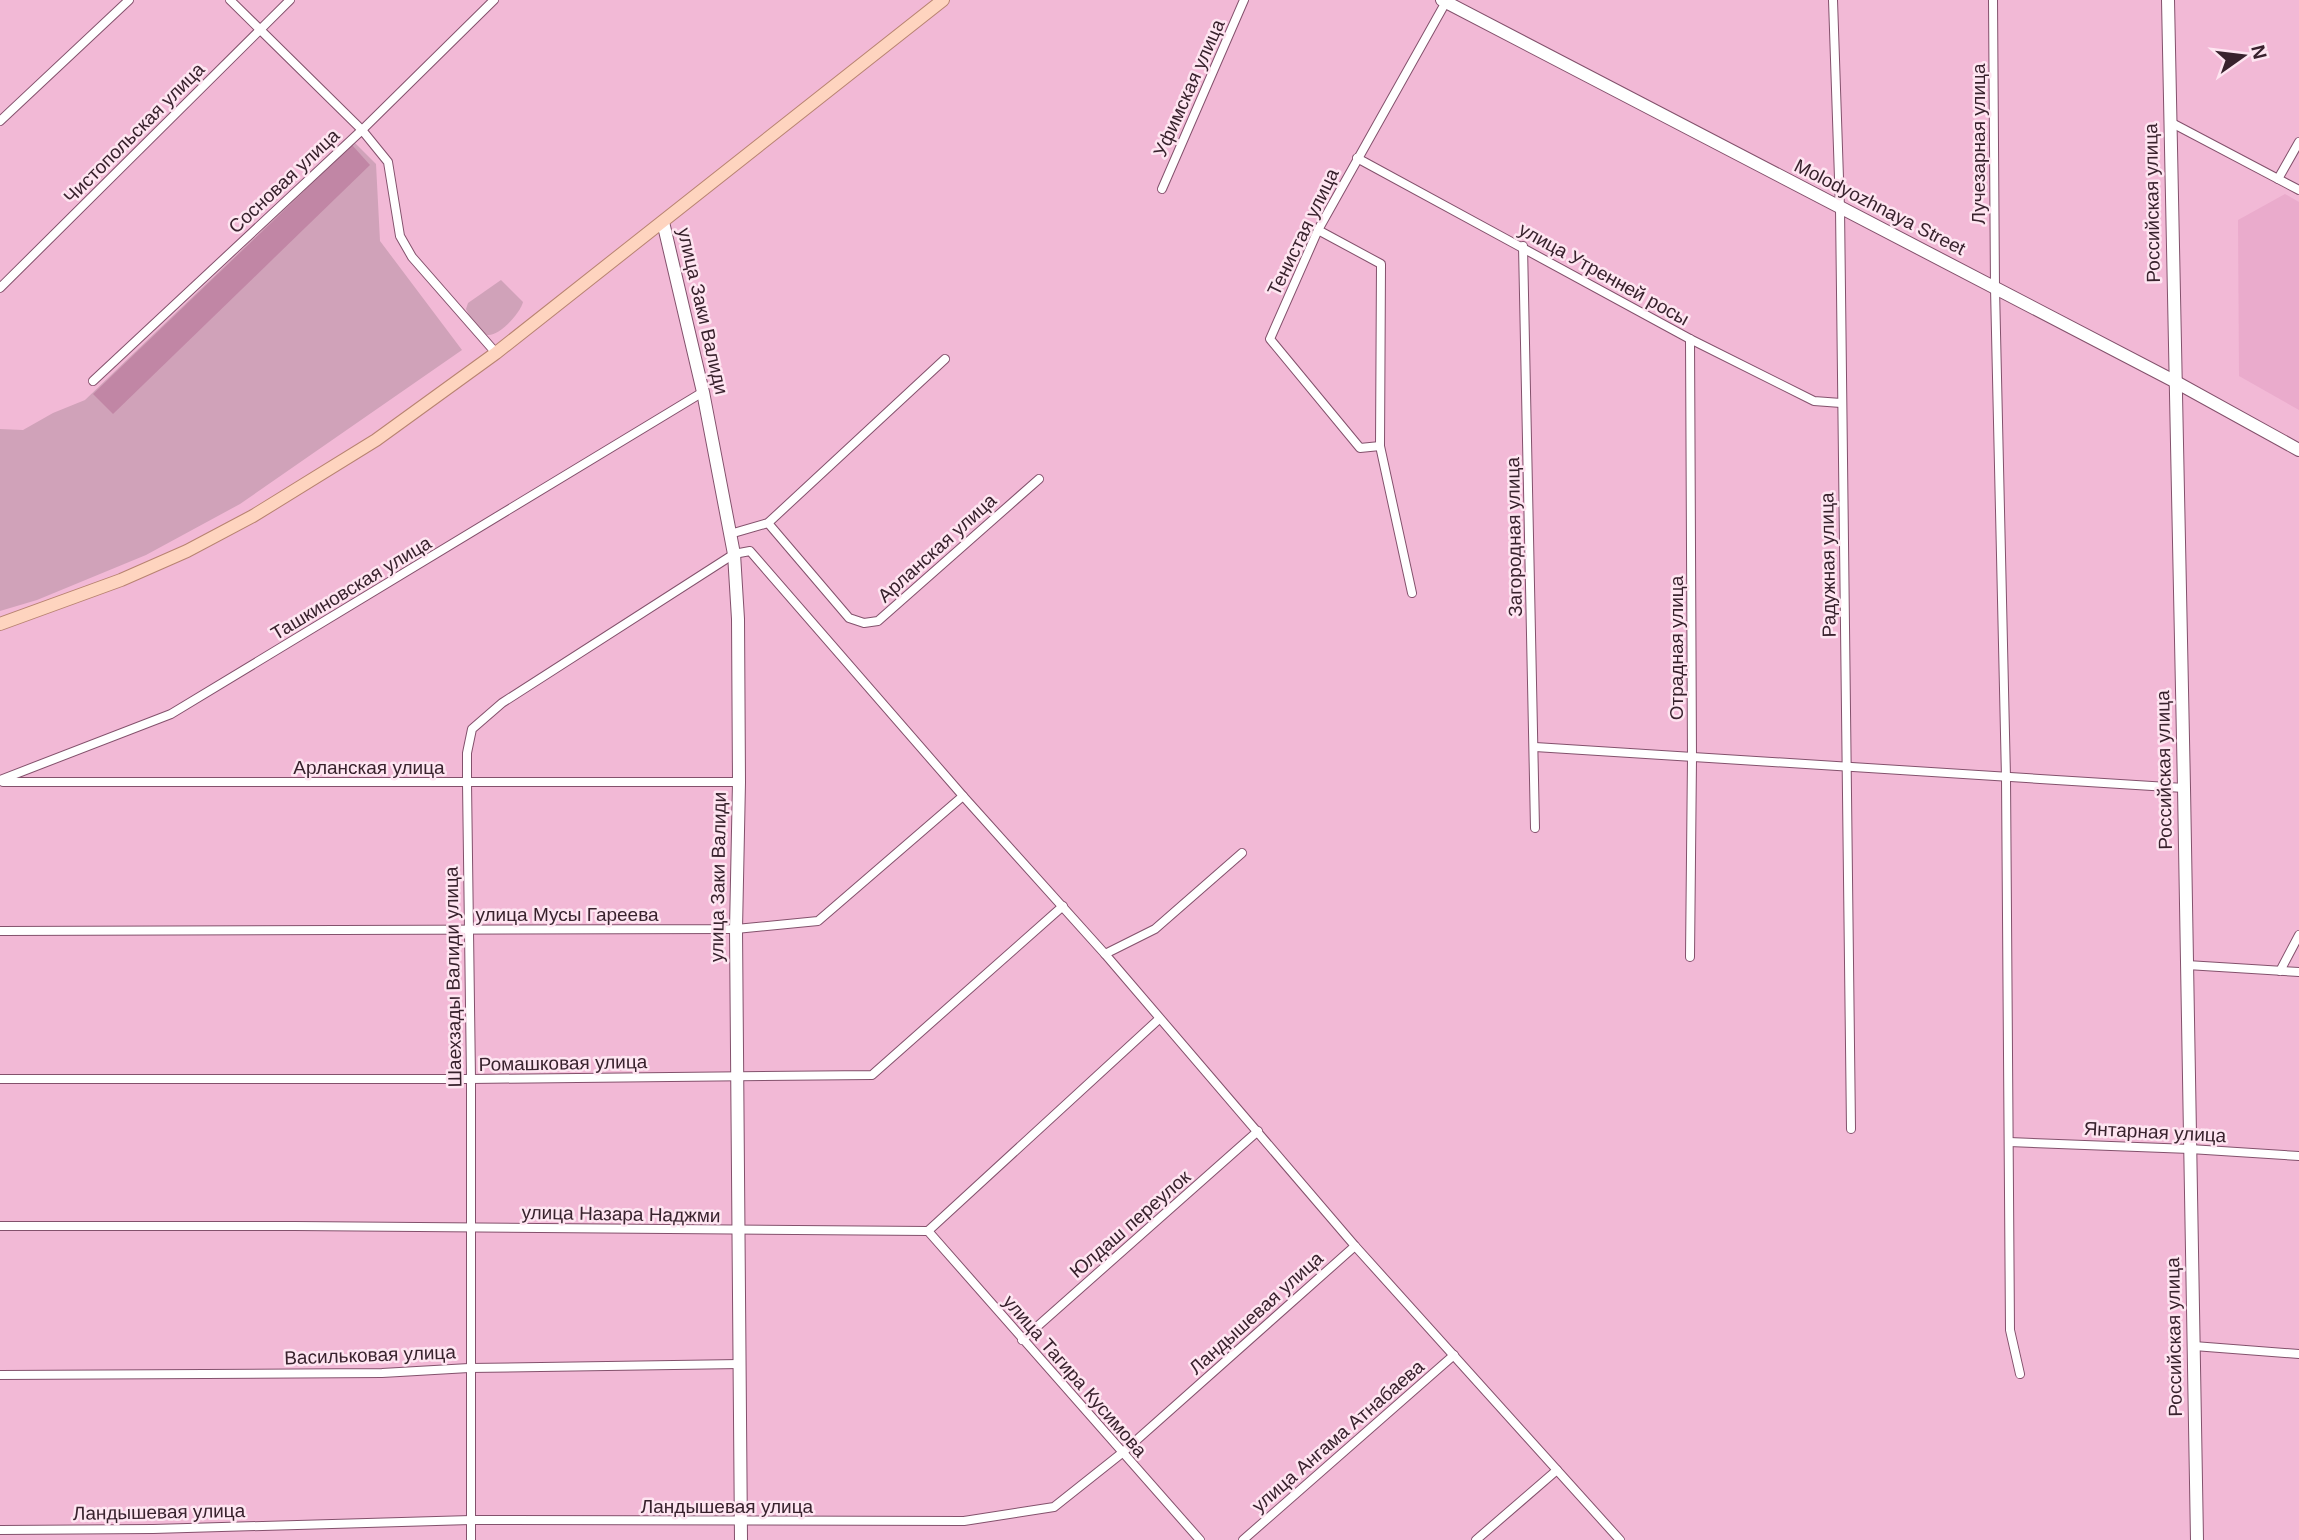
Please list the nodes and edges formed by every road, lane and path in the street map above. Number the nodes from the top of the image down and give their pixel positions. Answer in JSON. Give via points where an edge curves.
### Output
{"nodes":[{"id":1,"x":128,"y":0,"type":"edge"},
{"id":2,"x":230,"y":0,"type":"edge"},
{"id":3,"x":290,"y":0,"type":"edge"},
{"id":4,"x":494,"y":0,"type":"edge"},
{"id":5,"x":943,"y":0,"type":"edge"},
{"id":6,"x":1244,"y":0,"type":"edge"},
{"id":7,"x":1993,"y":0,"type":"edge"},
{"id":8,"x":2168,"y":0,"type":"edge"},
{"id":9,"x":1445,"y":1,"type":"edge"},
{"id":10,"x":1831,"y":1,"type":"edge"},
{"id":11,"x":260,"y":30,"type":"junction"},
{"id":12,"x":0,"y":121,"type":"edge"},
{"id":13,"x":2170,"y":121,"type":"junction"},
{"id":14,"x":362,"y":130,"type":"junction"},
{"id":15,"x":2299,"y":142,"type":"edge"},
{"id":16,"x":1357,"y":158,"type":"junction"},
{"id":17,"x":2278,"y":179,"type":"junction"},
{"id":18,"x":1163,"y":189,"type":"dead end"},
{"id":19,"x":2299,"y":190,"type":"edge"},
{"id":20,"x":1840,"y":208,"type":"junction"},
{"id":21,"x":663,"y":222,"type":"junction"},
{"id":22,"x":1318,"y":230,"type":"junction"},
{"id":23,"x":1523,"y":246,"type":"junction"},
{"id":24,"x":0,"y":288,"type":"edge"},
{"id":25,"x":1995,"y":288,"type":"junction"},
{"id":26,"x":1690,"y":339,"type":"junction"},
{"id":27,"x":496,"y":353,"type":"junction"},
{"id":28,"x":945,"y":359,"type":"dead end"},
{"id":29,"x":2174,"y":380,"type":"junction"},
{"id":30,"x":93,"y":381,"type":"dead end"},
{"id":31,"x":703,"y":392,"type":"junction"},
{"id":32,"x":1841,"y":402,"type":"junction"},
{"id":33,"x":1380,"y":446,"type":"junction"},
{"id":34,"x":2299,"y":450,"type":"edge"},
{"id":35,"x":1038,"y":479,"type":"dead end"},
{"id":36,"x":768,"y":523,"type":"junction"},
{"id":37,"x":730,"y":534,"type":"junction"},
{"id":38,"x":734,"y":554,"type":"junction"},
{"id":39,"x":1412,"y":593,"type":"dead end"},
{"id":40,"x":0,"y":624,"type":"edge"},
{"id":41,"x":1535,"y":747,"type":"junction"},
{"id":42,"x":1692,"y":758,"type":"junction"},
{"id":43,"x":1847,"y":767,"type":"junction"},
{"id":44,"x":2006,"y":778,"type":"junction"},
{"id":45,"x":0,"y":781,"type":"edge"},
{"id":46,"x":739,"y":782,"type":"junction"},
{"id":47,"x":467,"y":783,"type":"junction"},
{"id":48,"x":2184,"y":788,"type":"junction"},
{"id":49,"x":963,"y":796,"type":"junction"},
{"id":50,"x":1535,"y":828,"type":"dead end"},
{"id":51,"x":1242,"y":853,"type":"dead end"},
{"id":52,"x":1063,"y":906,"type":"junction"},
{"id":53,"x":736,"y":929,"type":"junction"},
{"id":54,"x":469,"y":930,"type":"junction"},
{"id":55,"x":0,"y":931,"type":"edge"},
{"id":56,"x":2299,"y":935,"type":"edge"},
{"id":57,"x":1105,"y":954,"type":"junction"},
{"id":58,"x":1690,"y":957,"type":"dead end"},
{"id":59,"x":2187,"y":965,"type":"junction"},
{"id":60,"x":2280,"y":971,"type":"junction"},
{"id":61,"x":2299,"y":972,"type":"edge"},
{"id":62,"x":1159,"y":1020,"type":"junction"},
{"id":63,"x":738,"y":1076,"type":"junction"},
{"id":64,"x":0,"y":1079,"type":"edge"},
{"id":65,"x":471,"y":1079,"type":"junction"},
{"id":66,"x":1851,"y":1129,"type":"dead end"},
{"id":67,"x":1258,"y":1131,"type":"junction"},
{"id":68,"x":2009,"y":1142,"type":"junction"},
{"id":69,"x":2190,"y":1149,"type":"junction"},
{"id":70,"x":2299,"y":1156,"type":"edge"},
{"id":71,"x":0,"y":1226,"type":"edge"},
{"id":72,"x":470,"y":1228,"type":"junction"},
{"id":73,"x":738,"y":1231,"type":"junction"},
{"id":74,"x":928,"y":1231,"type":"junction"},
{"id":75,"x":1355,"y":1246,"type":"junction"},
{"id":76,"x":1023,"y":1339,"type":"junction"},
{"id":77,"x":2194,"y":1346,"type":"junction"},
{"id":78,"x":2299,"y":1354,"type":"edge"},
{"id":79,"x":1454,"y":1355,"type":"junction"},
{"id":80,"x":740,"y":1364,"type":"junction"},
{"id":81,"x":469,"y":1368,"type":"junction"},
{"id":82,"x":2020,"y":1374,"type":"dead end"},
{"id":83,"x":0,"y":1376,"type":"edge"},
{"id":84,"x":1122,"y":1454,"type":"junction"},
{"id":85,"x":1557,"y":1470,"type":"junction"},
{"id":86,"x":471,"y":1520,"type":"junction"},
{"id":87,"x":740,"y":1522,"type":"junction"},
{"id":88,"x":0,"y":1530,"type":"edge"},
{"id":89,"x":471,"y":1540,"type":"edge"},
{"id":90,"x":741,"y":1540,"type":"edge"},
{"id":91,"x":1200,"y":1540,"type":"edge"},
{"id":92,"x":1243,"y":1540,"type":"edge"},
{"id":93,"x":1476,"y":1540,"type":"edge"},
{"id":94,"x":1620,"y":1540,"type":"edge"},
{"id":95,"x":2197,"y":1540,"type":"edge"}],
"edges":[{"from":1,"to":12,"type":"street"},
{"from":2,"to":11,"type":"street"},
{"from":3,"to":11,"type":"street","name":"Чистопольская улица"},
{"from":4,"to":14,"type":"street","name":"Сосновая улица"},
{"from":5,"to":21,"type":"main road"},
{"from":6,"to":18,"type":"street","name":"Уфимская улица"},
{"from":7,"to":25,"type":"street","name":"Лучезарная улица"},
{"from":8,"to":13,"type":"street","name":"Российская улица"},
{"from":9,"to":16,"type":"street","name":"Тенистая улица"},
{"from":9,"to":20,"type":"street","name":"Molodyozhnaya Street"},
{"from":10,"to":20,"type":"street","name":"Радужная улица"},
{"from":11,"to":14,"type":"street"},
{"from":11,"to":24,"type":"street","name":"Чистопольская улица"},
{"from":13,"to":17,"type":"street"},
{"from":13,"to":29,"type":"street","name":"Российская улица"},
{"from":14,"to":27,"type":"street","via":[[388,162],[400,236],[412,257]]},
{"from":14,"to":30,"type":"street","name":"Сосновая улица"},
{"from":15,"to":17,"type":"street"},
{"from":16,"to":22,"type":"street","name":"Тенистая улица"},
{"from":16,"to":23,"type":"street","name":"улица Утренней росы"},
{"from":17,"to":19,"type":"street"},
{"from":20,"to":25,"type":"street","name":"Molodyozhnaya Street"},
{"from":20,"to":32,"type":"street","name":"Радужная улица"},
{"from":21,"to":27,"type":"main road"},
{"from":21,"to":31,"type":"street","name":"улица Заки Валиди"},
{"from":22,"to":33,"type":"street","via":[[1381,264]]},
{"from":22,"to":33,"type":"street","name":"Тенистая улица","via":[[1270,339],[1360,448]]},
{"from":23,"to":26,"type":"street","name":"улица Утренней росы"},
{"from":23,"to":41,"type":"street","name":"Загородная улица"},
{"from":25,"to":29,"type":"street","name":"Molodyozhnaya Street"},
{"from":25,"to":44,"type":"street","name":"Лучезарная улица"},
{"from":26,"to":32,"type":"street","name":"улица Утренней росы","via":[[1814,401]]},
{"from":26,"to":42,"type":"street","name":"Отрадная улица"},
{"from":27,"to":40,"type":"main road","via":[[376,440],[253,516],[121,580]]},
{"from":28,"to":36,"type":"street"},
{"from":29,"to":34,"type":"street","name":"Molodyozhnaya Street"},
{"from":29,"to":48,"type":"street","name":"Российская улица"},
{"from":31,"to":37,"type":"street","name":"улица Заки Валиди"},
{"from":31,"to":45,"type":"street","name":"Ташкиновская улица","via":[[171,715]]},
{"from":32,"to":43,"type":"street","name":"Радужная улица"},
{"from":33,"to":39,"type":"street"},
{"from":35,"to":36,"type":"street","name":"Арланская улица","via":[[878,621],[864,624],[849,618]]},
{"from":36,"to":37,"type":"street"},
{"from":37,"to":38,"type":"street","name":"улица Заки Валиди"},
{"from":38,"to":46,"type":"street","name":"улица Заки Валиди"},
{"from":38,"to":47,"type":"street","name":"Шаехзады Валиди улица","via":[[502,703],[472,729]]},
{"from":38,"to":49,"type":"street","via":[[750,551]]},
{"from":41,"to":42,"type":"street"},
{"from":41,"to":50,"type":"street","name":"Загородная улица"},
{"from":42,"to":43,"type":"street"},
{"from":42,"to":58,"type":"street","name":"Отрадная улица"},
{"from":43,"to":44,"type":"street"},
{"from":43,"to":66,"type":"street","name":"Радужная улица"},
{"from":44,"to":48,"type":"street"},
{"from":44,"to":68,"type":"street","name":"Лучезарная улица"},
{"from":45,"to":47,"type":"street","name":"Арланская улица"},
{"from":46,"to":47,"type":"street","name":"Арланская улица"},
{"from":46,"to":53,"type":"street","name":"улица Заки Валиди"},
{"from":47,"to":54,"type":"street","name":"Шаехзады Валиди улица"},
{"from":48,"to":59,"type":"street","name":"Российская улица"},
{"from":49,"to":52,"type":"street"},
{"from":49,"to":53,"type":"street","name":"улица Мусы Гареева","via":[[818,921]]},
{"from":51,"to":57,"type":"street","via":[[1155,929]]},
{"from":52,"to":57,"type":"street"},
{"from":52,"to":63,"type":"street","name":"Ромашковая улица","via":[[872,1075]]},
{"from":53,"to":54,"type":"street","name":"улица Мусы Гареева"},
{"from":53,"to":63,"type":"street","name":"улица Заки Валиди"},
{"from":54,"to":55,"type":"street","name":"улица Мусы Гареева"},
{"from":54,"to":65,"type":"street","name":"Шаехзады Валиди улица"},
{"from":56,"to":60,"type":"street"},
{"from":57,"to":62,"type":"street"},
{"from":59,"to":60,"type":"street"},
{"from":59,"to":69,"type":"street","name":"Российская улица"},
{"from":60,"to":61,"type":"street"},
{"from":62,"to":67,"type":"street"},
{"from":62,"to":74,"type":"street"},
{"from":63,"to":65,"type":"street","name":"Ромашковая улица"},
{"from":63,"to":73,"type":"street","name":"улица Заки Валиди"},
{"from":64,"to":65,"type":"street","name":"Ромашковая улица"},
{"from":65,"to":72,"type":"street","name":"Шаехзады Валиди улица"},
{"from":67,"to":75,"type":"street"},
{"from":67,"to":76,"type":"street","name":"Юлдаш переулок"},
{"from":68,"to":69,"type":"street","name":"Янтарная улица"},
{"from":68,"to":82,"type":"street","name":"Лучезарная улица","via":[[2010,1330]]},
{"from":69,"to":70,"type":"street","name":"Янтарная улица"},
{"from":69,"to":77,"type":"street","name":"Российская улица"},
{"from":71,"to":72,"type":"street","name":"улица Назара Наджми"},
{"from":72,"to":73,"type":"street","name":"улица Назара Наджми"},
{"from":72,"to":81,"type":"street","name":"Шаехзады Валиди улица"},
{"from":73,"to":74,"type":"street","name":"улица Назара Наджми"},
{"from":73,"to":80,"type":"street","name":"улица Заки Валиди"},
{"from":74,"to":76,"type":"street","name":"улица Тагира Кусимова"},
{"from":75,"to":79,"type":"street"},
{"from":75,"to":84,"type":"street","name":"Ландышевая улица"},
{"from":76,"to":84,"type":"street","name":"улица Тагира Кусимова"},
{"from":77,"to":78,"type":"street"},
{"from":77,"to":95,"type":"street","name":"Российская улица"},
{"from":79,"to":85,"type":"street"},
{"from":79,"to":92,"type":"street","name":"улица Ангама Атнабаева"},
{"from":80,"to":81,"type":"street","name":"Васильковая улица"},
{"from":80,"to":87,"type":"street","name":"улица Заки Валиди"},
{"from":81,"to":83,"type":"street","name":"Васильковая улица","via":[[382,1373]]},
{"from":81,"to":86,"type":"street","name":"Шаехзады Валиди улица"},
{"from":84,"to":87,"type":"street","name":"Ландышевая улица","via":[[1054,1507],[964,1521]]},
{"from":84,"to":91,"type":"street","name":"улица Тагира Кусимова"},
{"from":85,"to":93,"type":"street"},
{"from":85,"to":94,"type":"street"},
{"from":86,"to":87,"type":"street","name":"Ландышевая улица"},
{"from":86,"to":88,"type":"street","name":"Ландышевая улица"},
{"from":86,"to":89,"type":"street","name":"Шаехзады Валиди улица"},
{"from":87,"to":90,"type":"street","name":"улица Заки Валиди"}]}
